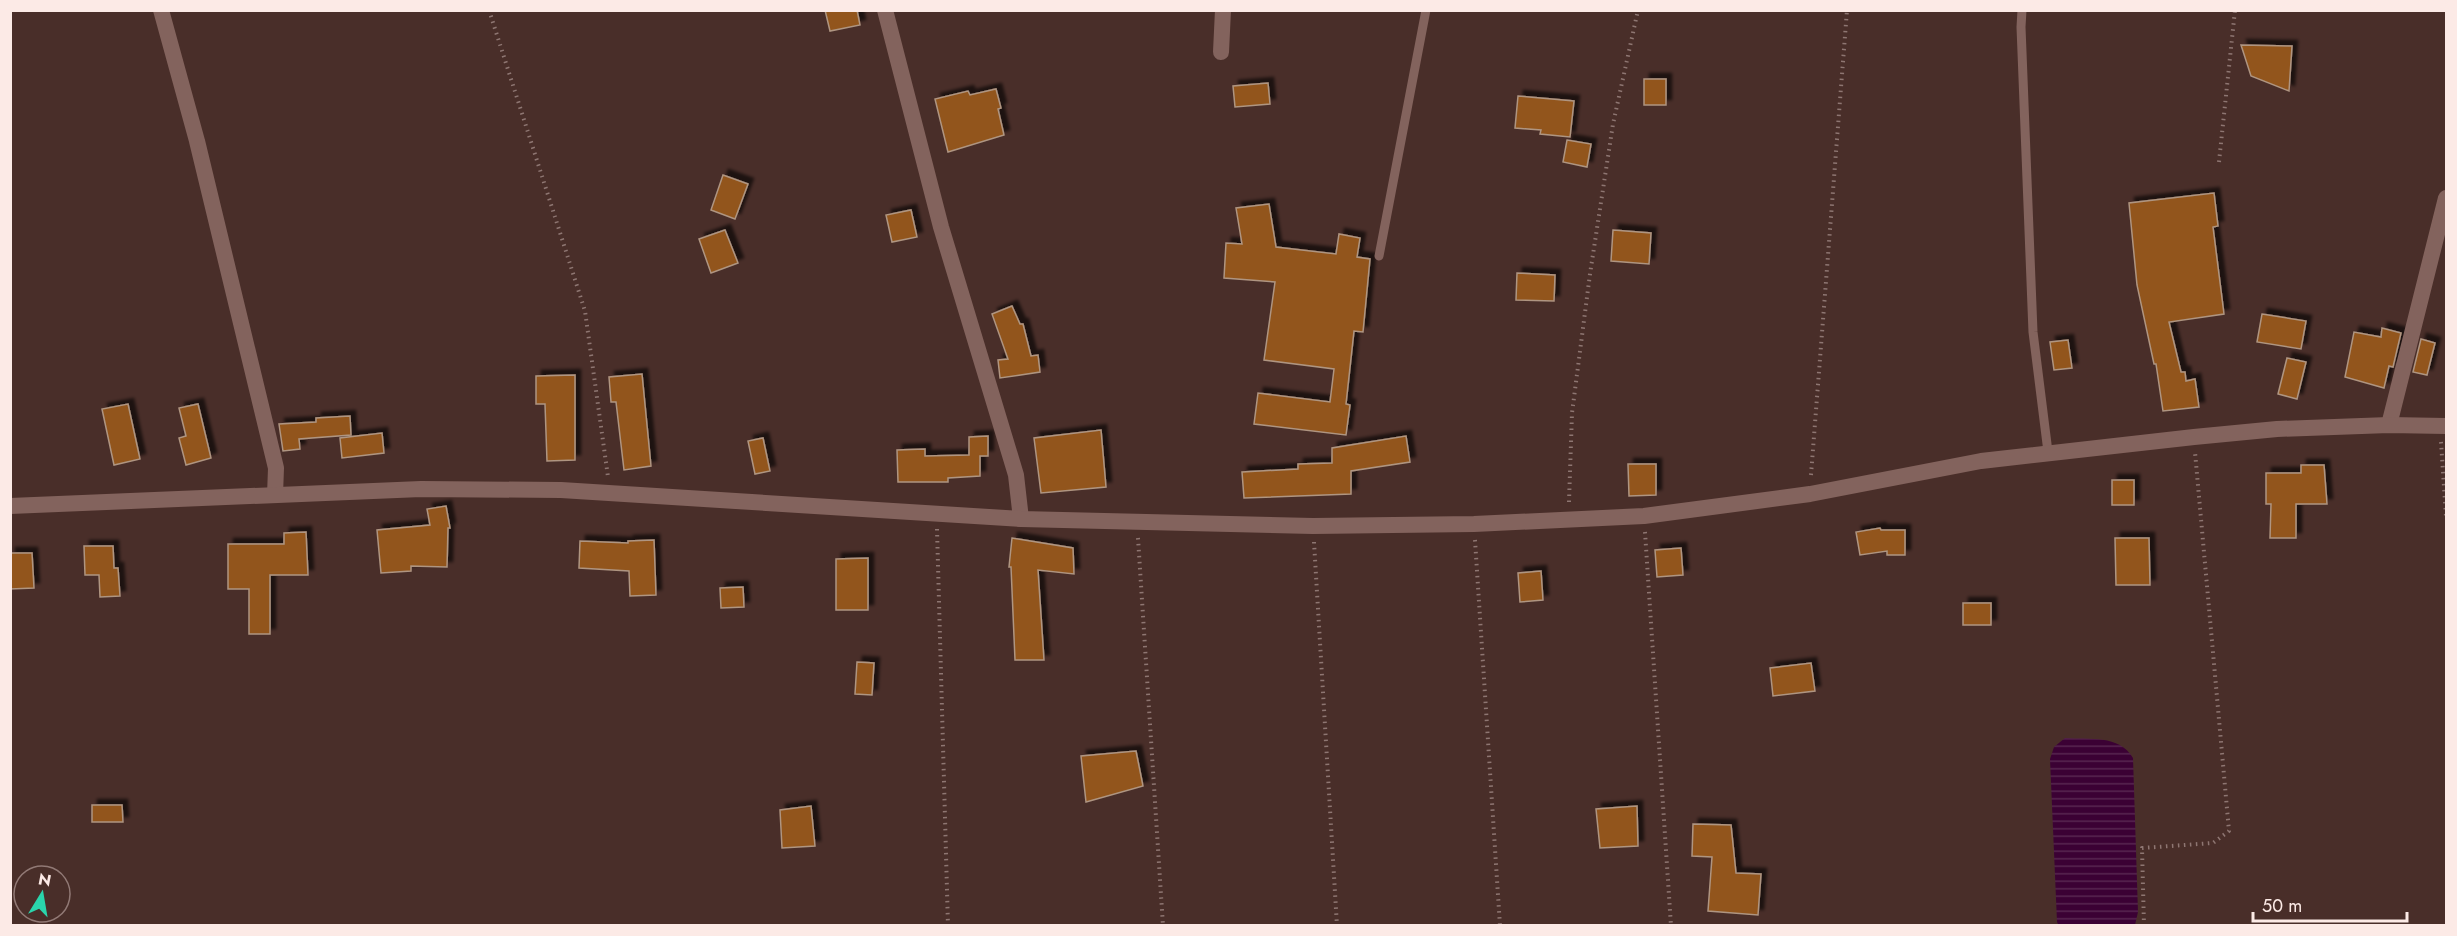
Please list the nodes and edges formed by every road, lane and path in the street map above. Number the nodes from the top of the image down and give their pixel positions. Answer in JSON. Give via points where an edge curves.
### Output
{"nodes":[{"id":1,"x":161,"y":10,"type":"edge"},
{"id":2,"x":489,"y":10,"type":"edge"},
{"id":3,"x":885,"y":10,"type":"edge"},
{"id":4,"x":1222,"y":10,"type":"edge"},
{"id":5,"x":1426,"y":10,"type":"edge"},
{"id":6,"x":1638,"y":10,"type":"edge"},
{"id":7,"x":1847,"y":10,"type":"edge"},
{"id":8,"x":2022,"y":10,"type":"edge"},
{"id":9,"x":2235,"y":10,"type":"edge"},
{"id":10,"x":1221,"y":52,"type":"dead end"},
{"id":11,"x":2219,"y":162,"type":"dead end"},
{"id":12,"x":2446,"y":198,"type":"edge"},
{"id":13,"x":1379,"y":256,"type":"dead end"},
{"id":14,"x":2389,"y":425,"type":"junction"},
{"id":15,"x":2443,"y":426,"type":"edge"},
{"id":16,"x":2194,"y":437,"type":"junction"},
{"id":17,"x":2048,"y":452,"type":"junction"},
{"id":18,"x":610,"y":493,"type":"junction"},
{"id":19,"x":1810,"y":494,"type":"junction"},
{"id":20,"x":275,"y":495,"type":"junction"},
{"id":21,"x":10,"y":506,"type":"edge"},
{"id":22,"x":936,"y":514,"type":"junction"},
{"id":23,"x":1644,"y":516,"type":"junction"},
{"id":24,"x":2446,"y":516,"type":"edge"},
{"id":25,"x":1021,"y":519,"type":"junction"},
{"id":26,"x":1568,"y":520,"type":"junction"},
{"id":27,"x":1137,"y":522,"type":"junction"},
{"id":28,"x":1474,"y":524,"type":"junction"},
{"id":29,"x":1313,"y":526,"type":"junction"},
{"id":30,"x":948,"y":926,"type":"edge"},
{"id":31,"x":1163,"y":926,"type":"edge"},
{"id":32,"x":1337,"y":926,"type":"edge"},
{"id":33,"x":1500,"y":926,"type":"edge"},
{"id":34,"x":1671,"y":926,"type":"edge"},
{"id":35,"x":2144,"y":926,"type":"edge"}],
"edges":[{"from":1,"to":20,"type":"street","via":[[197,141],[276,468]]},
{"from":2,"to":18,"type":"path","via":[[585,311]]},
{"from":3,"to":25,"type":"street","via":[[941,227],[1016,475]]},
{"from":4,"to":10,"type":"street"},
{"from":5,"to":13,"type":"lane"},
{"from":6,"to":26,"type":"path","via":[[1613,124],[1590,274],[1572,413]]},
{"from":7,"to":19,"type":"path"},
{"from":8,"to":17,"type":"lane","via":[[2033,332]]},
{"from":9,"to":11,"type":"path"},
{"from":12,"to":14,"type":"street"},
{"from":14,"to":15,"type":"street"},
{"from":14,"to":16,"type":"street"},
{"from":15,"to":24,"type":"path"},
{"from":16,"to":17,"type":"street"},
{"from":16,"to":35,"type":"path","via":[[2229,831],[2213,843],[2142,848]]},
{"from":17,"to":19,"type":"street"},
{"from":18,"to":20,"type":"street","via":[[421,489]]},
{"from":18,"to":22,"type":"street"},
{"from":19,"to":23,"type":"street"},
{"from":20,"to":21,"type":"street"},
{"from":22,"to":25,"type":"street"},
{"from":22,"to":30,"type":"path"},
{"from":23,"to":26,"type":"street"},
{"from":23,"to":34,"type":"path"},
{"from":25,"to":27,"type":"street"},
{"from":26,"to":28,"type":"street"},
{"from":27,"to":29,"type":"street"},
{"from":27,"to":31,"type":"path"},
{"from":28,"to":29,"type":"street"},
{"from":28,"to":33,"type":"path"},
{"from":29,"to":32,"type":"path"}]}
